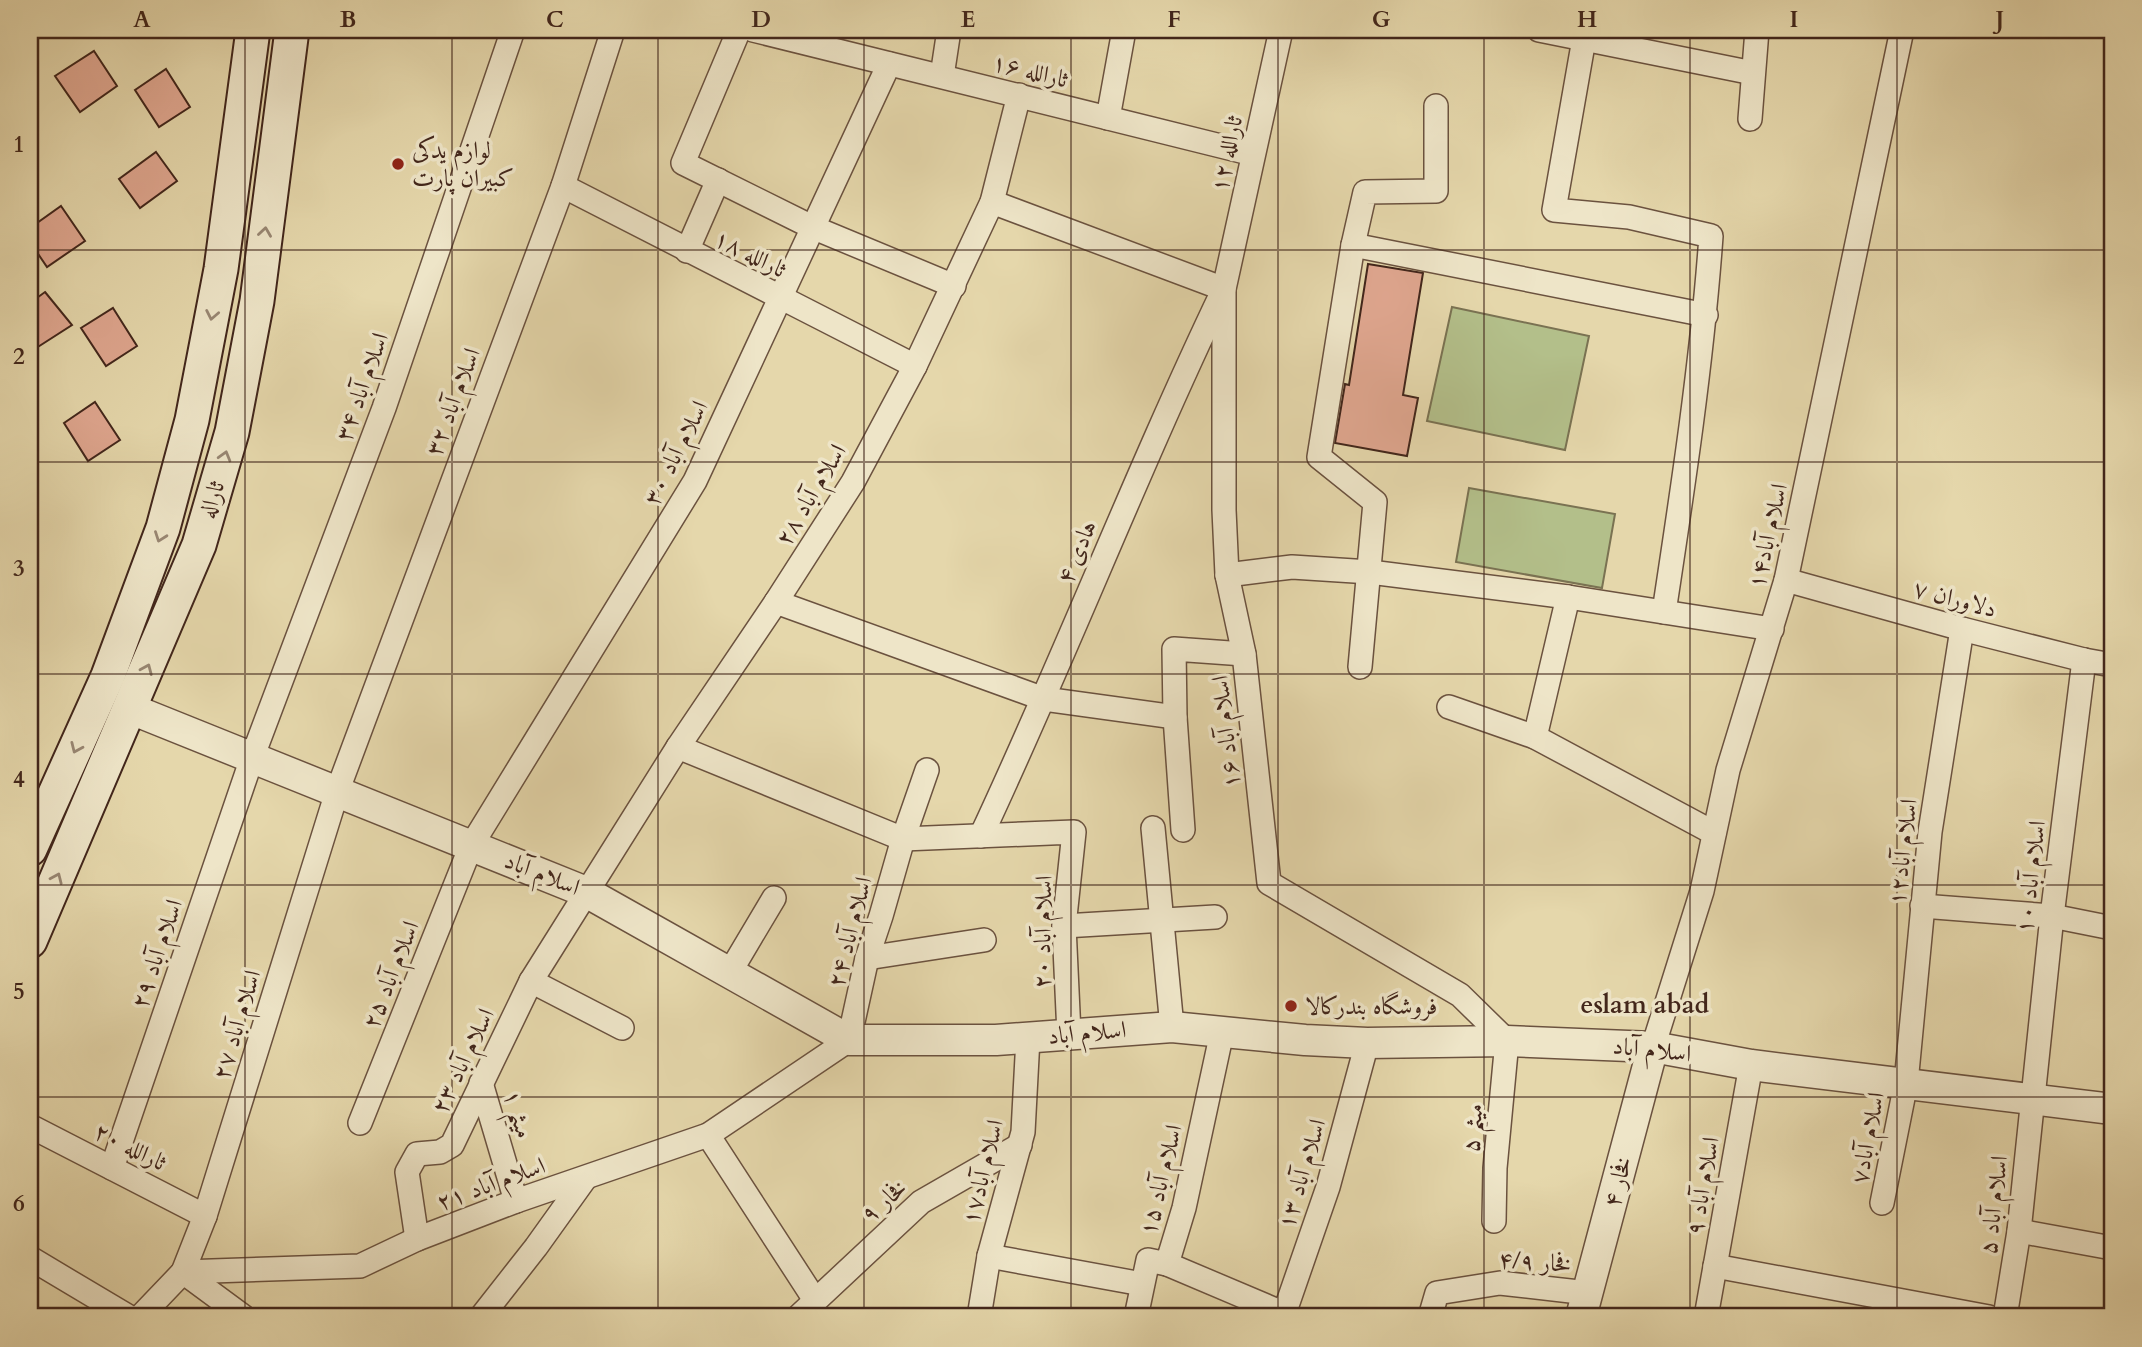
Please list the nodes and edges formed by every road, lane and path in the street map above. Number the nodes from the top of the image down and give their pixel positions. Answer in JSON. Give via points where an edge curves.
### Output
{"nodes":[{"id":1,"x":253,"y":30,"type":"edge"},
{"id":2,"x":292,"y":30,"type":"edge"},
{"id":3,"x":513,"y":30,"type":"edge"},
{"id":4,"x":613,"y":30,"type":"edge"},
{"id":5,"x":740,"y":30,"type":"edge"},
{"id":6,"x":753,"y":30,"type":"edge"},
{"id":7,"x":949,"y":30,"type":"edge"},
{"id":8,"x":1124,"y":30,"type":"edge"},
{"id":9,"x":1281,"y":30,"type":"edge"},
{"id":10,"x":1539,"y":30,"type":"edge"},
{"id":11,"x":1756,"y":30,"type":"edge"},
{"id":12,"x":1902,"y":30,"type":"edge"},
{"id":13,"x":781,"y":33,"type":"edge"},
{"id":14,"x":1584,"y":39,"type":"junction"},
{"id":15,"x":889,"y":64,"type":"junction"},
{"id":16,"x":1753,"y":73,"type":"junction"},
{"id":17,"x":942,"y":76,"type":"junction"},
{"id":18,"x":1019,"y":95,"type":"junction"},
{"id":19,"x":1436,"y":106,"type":"dead end"},
{"id":20,"x":1108,"y":118,"type":"junction"},
{"id":21,"x":1750,"y":119,"type":"dead end"},
{"id":22,"x":240,"y":125,"type":"junction"},
{"id":23,"x":280,"y":131,"type":"junction"},
{"id":24,"x":1253,"y":154,"type":"junction"},
{"id":25,"x":718,"y":180,"type":"junction"},
{"id":26,"x":563,"y":187,"type":"junction"},
{"id":27,"x":992,"y":202,"type":"junction"},
{"id":28,"x":812,"y":227,"type":"junction"},
{"id":29,"x":1353,"y":245,"type":"junction"},
{"id":30,"x":687,"y":251,"type":"junction"},
{"id":31,"x":954,"y":286,"type":"junction"},
{"id":32,"x":1224,"y":289,"type":"junction"},
{"id":33,"x":779,"y":298,"type":"junction"},
{"id":34,"x":1706,"y":315,"type":"junction"},
{"id":35,"x":915,"y":366,"type":"junction"},
{"id":36,"x":1370,"y":572,"type":"junction"},
{"id":37,"x":1227,"y":575,"type":"junction"},
{"id":38,"x":1786,"y":580,"type":"junction"},
{"id":39,"x":1568,"y":597,"type":"junction"},
{"id":40,"x":776,"y":602,"type":"junction"},
{"id":41,"x":1664,"y":612,"type":"junction"},
{"id":42,"x":1772,"y":629,"type":"junction"},
{"id":43,"x":1962,"y":629,"type":"junction"},
{"id":44,"x":1244,"y":654,"type":"junction"},
{"id":45,"x":2084,"y":660,"type":"junction"},
{"id":46,"x":2112,"y":665,"type":"edge"},
{"id":47,"x":1360,"y":667,"type":"dead end"},
{"id":48,"x":1044,"y":699,"type":"junction"},
{"id":49,"x":1449,"y":707,"type":"dead end"},
{"id":50,"x":131,"y":709,"type":"junction"},
{"id":51,"x":1175,"y":717,"type":"junction"},
{"id":52,"x":1535,"y":737,"type":"junction"},
{"id":53,"x":678,"y":747,"type":"junction"},
{"id":54,"x":252,"y":758,"type":"junction"},
{"id":55,"x":927,"y":770,"type":"dead end"},
{"id":56,"x":337,"y":792,"type":"junction"},
{"id":57,"x":1153,"y":828,"type":"dead end"},
{"id":58,"x":1183,"y":830,"type":"dead end"},
{"id":59,"x":1714,"y":833,"type":"junction"},
{"id":60,"x":981,"y":836,"type":"junction"},
{"id":61,"x":903,"y":839,"type":"junction"},
{"id":62,"x":471,"y":845,"type":"junction"},
{"id":63,"x":30,"y":849,"type":"edge"},
{"id":64,"x":586,"y":892,"type":"junction"},
{"id":65,"x":774,"y":898,"type":"dead end"},
{"id":66,"x":1922,"y":906,"type":"junction"},
{"id":67,"x":2052,"y":916,"type":"junction"},
{"id":68,"x":1215,"y":917,"type":"dead end"},
{"id":69,"x":1163,"y":921,"type":"junction"},
{"id":70,"x":1064,"y":926,"type":"junction"},
{"id":71,"x":2112,"y":928,"type":"edge"},
{"id":72,"x":984,"y":940,"type":"dead end"},
{"id":73,"x":30,"y":941,"type":"edge"},
{"id":74,"x":867,"y":958,"type":"junction"},
{"id":75,"x":730,"y":972,"type":"junction"},
{"id":76,"x":531,"y":981,"type":"junction"},
{"id":77,"x":1172,"y":1027,"type":"junction"},
{"id":78,"x":622,"y":1028,"type":"dead end"},
{"id":79,"x":1222,"y":1032,"type":"junction"},
{"id":80,"x":1069,"y":1034,"type":"junction"},
{"id":81,"x":1028,"y":1038,"type":"junction"},
{"id":82,"x":849,"y":1040,"type":"junction"},
{"id":83,"x":1507,"y":1041,"type":"junction"},
{"id":84,"x":1367,"y":1043,"type":"junction"},
{"id":85,"x":1653,"y":1047,"type":"junction"},
{"id":86,"x":1751,"y":1065,"type":"junction"},
{"id":87,"x":481,"y":1083,"type":"junction"},
{"id":88,"x":1906,"y":1083,"type":"junction"},
{"id":89,"x":2032,"y":1099,"type":"junction"},
{"id":90,"x":2112,"y":1109,"type":"edge"},
{"id":91,"x":360,"y":1123,"type":"dead end"},
{"id":92,"x":31,"y":1131,"type":"edge"},
{"id":93,"x":708,"y":1135,"type":"junction"},
{"id":94,"x":1020,"y":1145,"type":"junction"},
{"id":95,"x":112,"y":1168,"type":"junction"},
{"id":96,"x":584,"y":1180,"type":"junction"},
{"id":97,"x":516,"y":1201,"type":"junction"},
{"id":98,"x":1882,"y":1203,"type":"dead end"},
{"id":99,"x":205,"y":1216,"type":"junction"},
{"id":100,"x":1493,"y":1221,"type":"dead end"},
{"id":101,"x":2019,"y":1231,"type":"junction"},
{"id":102,"x":417,"y":1239,"type":"junction"},
{"id":103,"x":2112,"y":1248,"type":"edge"},
{"id":104,"x":989,"y":1256,"type":"junction"},
{"id":105,"x":30,"y":1258,"type":"edge"},
{"id":106,"x":1167,"y":1264,"type":"junction"},
{"id":107,"x":1715,"y":1266,"type":"junction"},
{"id":108,"x":183,"y":1272,"type":"junction"},
{"id":109,"x":1142,"y":1284,"type":"junction"},
{"id":110,"x":815,"y":1300,"type":"junction"},
{"id":111,"x":1585,"y":1305,"type":"edge"},
{"id":112,"x":1284,"y":1316,"type":"edge"},
{"id":113,"x":129,"y":1317,"type":"edge"},
{"id":114,"x":141,"y":1317,"type":"edge"},
{"id":115,"x":244,"y":1317,"type":"edge"},
{"id":116,"x":481,"y":1317,"type":"edge"},
{"id":117,"x":798,"y":1317,"type":"edge"},
{"id":118,"x":979,"y":1317,"type":"edge"},
{"id":119,"x":1136,"y":1317,"type":"edge"},
{"id":120,"x":1430,"y":1317,"type":"edge"},
{"id":121,"x":1706,"y":1317,"type":"edge"},
{"id":122,"x":1989,"y":1317,"type":"edge"},
{"id":123,"x":2005,"y":1317,"type":"edge"}],
"edges":[{"from":1,"to":22,"type":"main road","name":"ثاراله"},
{"from":2,"to":23,"type":"main road","name":"ثاراله"},
{"from":3,"to":54,"type":"street","name":"اسلام آباد ۳۴","via":[[384,408]]},
{"from":4,"to":26,"type":"street","name":"اسلام آباد ۳۲"},
{"from":5,"to":25,"type":"street","via":[[683,163]]},
{"from":6,"to":13,"type":"street","name":"ثارالله ۱۶"},
{"from":7,"to":17,"type":"street"},
{"from":8,"to":20,"type":"street"},
{"from":9,"to":24,"type":"street","name":"ثارالله ۱۲"},
{"from":10,"to":14,"type":"street"},
{"from":11,"to":16,"type":"street"},
{"from":12,"to":38,"type":"street","name":"اسلام آباد۱۴"},
{"from":13,"to":15,"type":"street","name":"ثارالله ۱۶"},
{"from":14,"to":16,"type":"street"},
{"from":14,"to":34,"type":"street","via":[[1554,210],[1629,217],[1711,236]]},
{"from":15,"to":17,"type":"street","name":"ثارالله ۱۶"},
{"from":15,"to":28,"type":"street","name":"اسلام آباد ۳۰"},
{"from":16,"to":21,"type":"street"},
{"from":17,"to":18,"type":"street","name":"ثارالله ۱۶"},
{"from":18,"to":20,"type":"street","name":"ثارالله ۱۶"},
{"from":18,"to":27,"type":"street","name":"اسلام آباد ۲۸"},
{"from":19,"to":29,"type":"street","via":[[1436,191],[1365,192]]},
{"from":20,"to":24,"type":"street","name":"ثارالله ۱۶"},
{"from":22,"to":23,"type":"main road"},
{"from":22,"to":63,"type":"main road","name":"ثاراله","one_way":true,"via":[[197,395],[163,528],[108,676]]},
{"from":50,"to":23,"type":"main road","name":"ثاراله","one_way":true,"via":[[199,545],[232,432],[257,301]]},
{"from":24,"to":32,"type":"street","name":"ثارالله ۱۲"},
{"from":25,"to":28,"type":"street"},
{"from":25,"to":30,"type":"street"},
{"from":26,"to":30,"type":"street","name":"ثارالله ۱۸"},
{"from":26,"to":56,"type":"street","name":"اسلام آباد ۳۲"},
{"from":27,"to":31,"type":"street","name":"اسلام آباد ۲۸"},
{"from":27,"to":32,"type":"street"},
{"from":28,"to":31,"type":"street"},
{"from":28,"to":33,"type":"street","name":"اسلام آباد ۳۰"},
{"from":29,"to":34,"type":"street"},
{"from":29,"to":36,"type":"street","via":[[1319,457],[1375,502]]},
{"from":30,"to":33,"type":"street","name":"ثارالله ۱۸"},
{"from":31,"to":35,"type":"street","name":"اسلام آباد ۲۸"},
{"from":32,"to":37,"type":"street","name":"اسلام آباد ۱۶"},
{"from":32,"to":48,"type":"street","name":"هادی ۴","via":[[1136,480]]},
{"from":33,"to":35,"type":"street","name":"ثارالله ۱۸"},
{"from":33,"to":62,"type":"street","name":"اسلام آباد ۳۰","via":[[695,481]]},
{"from":34,"to":41,"type":"street"},
{"from":35,"to":40,"type":"street","name":"اسلام آباد ۲۸","via":[[853,482]]},
{"from":36,"to":37,"type":"street","via":[[1292,567]]},
{"from":36,"to":39,"type":"street"},
{"from":36,"to":47,"type":"street"},
{"from":37,"to":44,"type":"street","name":"اسلام آباد ۱۶"},
{"from":38,"to":42,"type":"street","name":"اسلام آباد۱۴"},
{"from":38,"to":43,"type":"street","name":"دلاوران ۷"},
{"from":39,"to":41,"type":"street"},
{"from":39,"to":52,"type":"street"},
{"from":40,"to":48,"type":"street"},
{"from":40,"to":53,"type":"street","name":"اسلام آباد ۲۸"},
{"from":41,"to":42,"type":"street"},
{"from":42,"to":59,"type":"street","name":"اسلام آباد۱۴","via":[[1728,770]]},
{"from":43,"to":45,"type":"street","name":"دلاوران ۷"},
{"from":43,"to":66,"type":"street","name":"اسلام آباد۱۲"},
{"from":44,"to":51,"type":"street","via":[[1174,649]]},
{"from":44,"to":83,"type":"street","name":"اسلام آباد ۱۶","via":[[1269,883],[1460,995]]},
{"from":45,"to":46,"type":"street","name":"دلاوران ۷"},
{"from":45,"to":67,"type":"street","name":"اسلام آباد ۱۰"},
{"from":48,"to":51,"type":"street"},
{"from":48,"to":60,"type":"street","name":"هادی ۴"},
{"from":49,"to":52,"type":"street"},
{"from":50,"to":54,"type":"street","name":"اسلام آباد"},
{"from":73,"to":50,"type":"main road","name":"ثاراله","one_way":true},
{"from":51,"to":58,"type":"street"},
{"from":52,"to":59,"type":"street"},
{"from":53,"to":61,"type":"street"},
{"from":53,"to":64,"type":"street","name":"اسلام آباد ۲۸"},
{"from":54,"to":56,"type":"street","name":"اسلام آباد"},
{"from":54,"to":95,"type":"street","name":"اسلام آباد ۲۹"},
{"from":55,"to":61,"type":"street","name":"اسلام آباد ۲۴"},
{"from":56,"to":62,"type":"street","name":"اسلام آباد"},
{"from":56,"to":99,"type":"street","name":"اسلام آباد ۲۷"},
{"from":57,"to":69,"type":"street"},
{"from":59,"to":85,"type":"street","name":"اسلام آباد۱۴","via":[[1702,891]]},
{"from":60,"to":61,"type":"street"},
{"from":60,"to":70,"type":"street","name":"اسلام آباد ۲۰","via":[[1073,832]]},
{"from":61,"to":74,"type":"street","name":"اسلام آباد ۲۴"},
{"from":62,"to":64,"type":"street","name":"اسلام آباد"},
{"from":62,"to":91,"type":"street","name":"اسلام آباد ۲۵"},
{"from":64,"to":75,"type":"street","name":"اسلام آباد"},
{"from":64,"to":76,"type":"street","name":"اسلام آباد ۲۳"},
{"from":65,"to":75,"type":"street"},
{"from":66,"to":67,"type":"street"},
{"from":66,"to":88,"type":"street","name":"اسلام آباد۱۲"},
{"from":67,"to":71,"type":"street"},
{"from":67,"to":89,"type":"street","name":"اسلام آباد ۱۰"},
{"from":68,"to":69,"type":"street"},
{"from":69,"to":70,"type":"street"},
{"from":69,"to":77,"type":"street"},
{"from":70,"to":80,"type":"street","name":"اسلام آباد ۲۰"},
{"from":72,"to":74,"type":"street"},
{"from":74,"to":82,"type":"street","name":"اسلام آباد ۲۴"},
{"from":75,"to":82,"type":"street","name":"اسلام آباد"},
{"from":76,"to":78,"type":"street"},
{"from":76,"to":87,"type":"street","name":"اسلام آباد ۲۳"},
{"from":77,"to":79,"type":"street","name":"اسلام آباد"},
{"from":77,"to":80,"type":"street","name":"اسلام آباد"},
{"from":79,"to":84,"type":"street","name":"اسلام آباد"},
{"from":79,"to":106,"type":"street","name":"اسلام آباد ۱۵","via":[[1184,1208]]},
{"from":80,"to":81,"type":"street","name":"اسلام آباد"},
{"from":81,"to":82,"type":"street","name":"اسلام آباد"},
{"from":81,"to":94,"type":"street","name":"اسلام آباد۱۷"},
{"from":82,"to":93,"type":"street","name":"اسلام آباد ۲۱"},
{"from":83,"to":84,"type":"street","name":"اسلام آباد"},
{"from":83,"to":85,"type":"street","name":"اسلام آباد"},
{"from":83,"to":100,"type":"street","name":"میثم ۵"},
{"from":84,"to":112,"type":"street","name":"اسلام آباد ۱۳","via":[[1328,1187]]},
{"from":85,"to":86,"type":"street","name":"اسلام آباد"},
{"from":85,"to":111,"type":"street","name":"فخار ۴"},
{"from":86,"to":88,"type":"street","name":"اسلام آباد"},
{"from":86,"to":107,"type":"street","name":"اسلام آباد ۹"},
{"from":87,"to":97,"type":"street","name":"میثم ۱"},
{"from":87,"to":102,"type":"street","name":"اسلام آباد ۲۳","via":[[452,1145],[440,1152],[417,1154],[411,1162],[407,1172]]},
{"from":88,"to":89,"type":"street","name":"اسلام آباد"},
{"from":88,"to":98,"type":"street","name":"اسلام آباد۷"},
{"from":89,"to":90,"type":"street","name":"اسلام آباد"},
{"from":89,"to":101,"type":"street","name":"اسلام آباد ۵"},
{"from":92,"to":95,"type":"street","name":"ثارالله ۲۰"},
{"from":93,"to":96,"type":"street","name":"اسلام آباد ۲۱"},
{"from":93,"to":110,"type":"street"},
{"from":94,"to":104,"type":"street","name":"اسلام آباد۱۷"},
{"from":94,"to":110,"type":"street","name":"فخار ۹","via":[[921,1202]]},
{"from":95,"to":99,"type":"street","name":"ثارالله ۲۰"},
{"from":96,"to":97,"type":"street","name":"اسلام آباد ۲۱"},
{"from":96,"to":116,"type":"street"},
{"from":97,"to":102,"type":"street","name":"اسلام آباد ۲۱"},
{"from":99,"to":108,"type":"street","name":"اسلام آباد ۲۷"},
{"from":101,"to":103,"type":"street"},
{"from":101,"to":123,"type":"street","name":"اسلام آباد ۵"},
{"from":102,"to":108,"type":"street","name":"اسلام آباد ۲۱","via":[[360,1266]]},
{"from":104,"to":109,"type":"street"},
{"from":104,"to":118,"type":"street","name":"اسلام آباد۱۷"},
{"from":105,"to":113,"type":"street"},
{"from":106,"to":109,"type":"street","name":"اسلام آباد ۱۵","via":[[1148,1260]]},
{"from":106,"to":112,"type":"street"},
{"from":107,"to":121,"type":"street","name":"اسلام آباد ۹"},
{"from":107,"to":122,"type":"street"},
{"from":108,"to":114,"type":"street"},
{"from":108,"to":115,"type":"street"},
{"from":109,"to":119,"type":"street","name":"اسلام آباد ۱۵"},
{"from":110,"to":117,"type":"street","name":"فخار ۹"},
{"from":111,"to":120,"type":"street","name":"فخار ۴/۹","via":[[1500,1283],[1437,1293]]}]}
